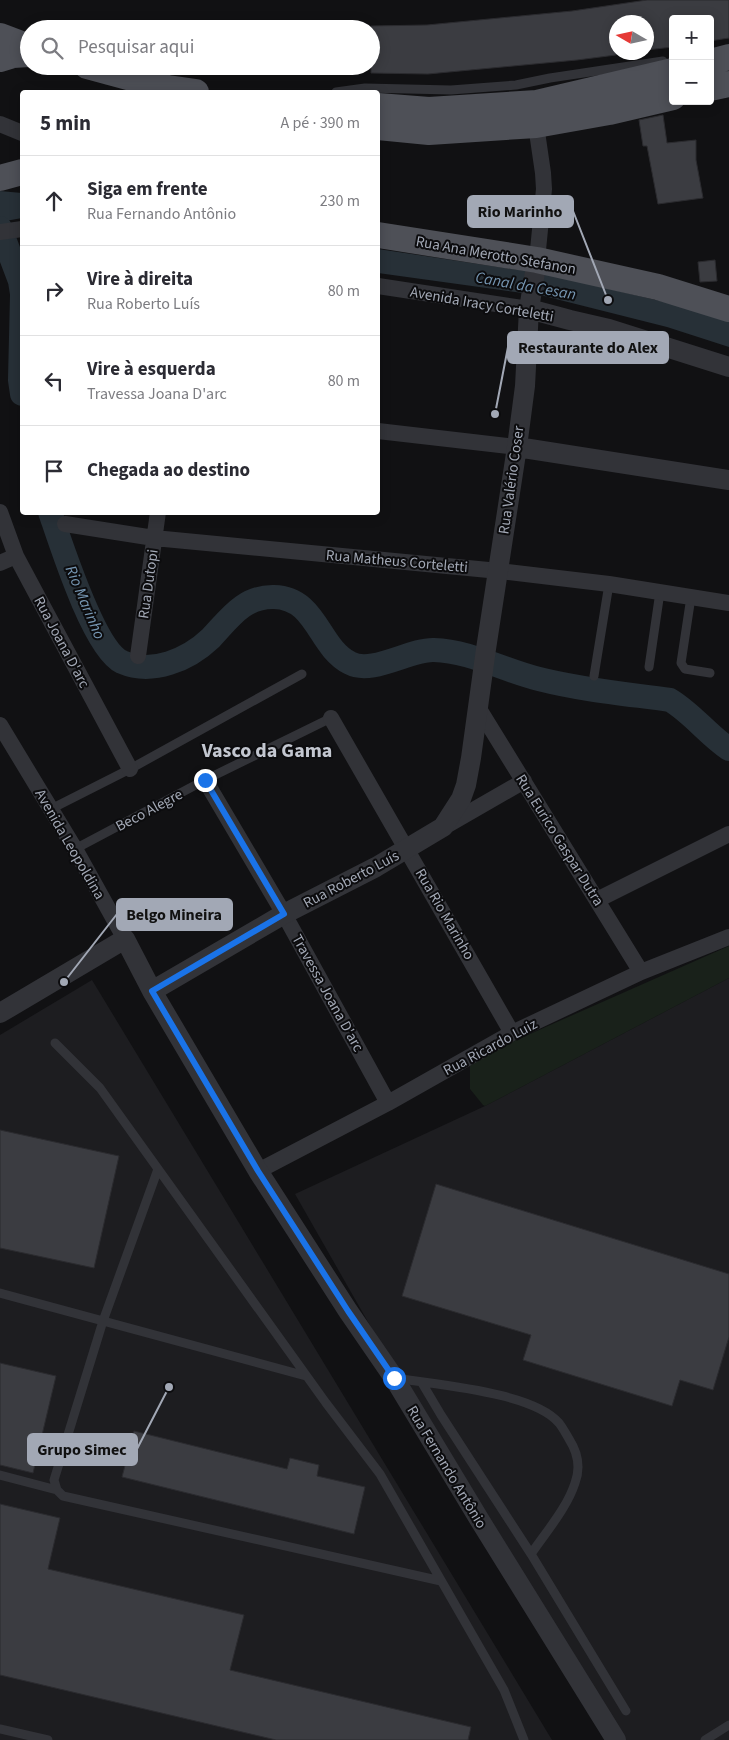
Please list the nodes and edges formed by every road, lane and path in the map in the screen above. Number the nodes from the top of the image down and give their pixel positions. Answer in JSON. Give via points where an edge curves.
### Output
{"nodes":[{"id":1,"x":0,"y":36,"type":"edge"},
{"id":2,"x":20,"y":44,"type":"edge"},
{"id":3,"x":20,"y":55,"type":"edge"},
{"id":4,"x":729,"y":56,"type":"edge"},
{"id":5,"x":714,"y":57,"type":"edge"},
{"id":6,"x":0,"y":59,"type":"edge"},
{"id":7,"x":669,"y":60,"type":"edge"},
{"id":8,"x":714,"y":61,"type":"edge"},
{"id":9,"x":669,"y":72,"type":"edge"},
{"id":10,"x":120,"y":75,"type":"edge"},
{"id":11,"x":729,"y":84,"type":"edge"},
{"id":12,"x":714,"y":87,"type":"edge"},
{"id":13,"x":182,"y":90,"type":"edge"},
{"id":14,"x":350,"y":90,"type":"edge"},
{"id":15,"x":669,"y":98,"type":"edge"},
{"id":16,"x":380,"y":106,"type":"edge"},
{"id":17,"x":0,"y":124,"type":"edge"},
{"id":18,"x":536,"y":125,"type":"junction"},
{"id":19,"x":380,"y":127,"type":"edge"},
{"id":20,"x":20,"y":132,"type":"edge"},
{"id":21,"x":20,"y":161,"type":"edge"},
{"id":22,"x":0,"y":166,"type":"edge"},
{"id":23,"x":0,"y":173,"type":"edge"},
{"id":24,"x":20,"y":173,"type":"edge"},
{"id":25,"x":0,"y":178,"type":"edge"},
{"id":26,"x":20,"y":178,"type":"edge"},
{"id":27,"x":20,"y":229,"type":"edge"},
{"id":28,"x":3,"y":232,"type":"edge"},
{"id":29,"x":380,"y":235,"type":"edge"},
{"id":30,"x":536,"y":264,"type":"junction"},
{"id":31,"x":380,"y":286,"type":"edge"},
{"id":32,"x":530,"y":302,"type":"junction"},
{"id":33,"x":729,"y":309,"type":"edge"},
{"id":34,"x":729,"y":367,"type":"edge"},
{"id":35,"x":380,"y":432,"type":"edge"},
{"id":36,"x":517,"y":447,"type":"junction"},
{"id":37,"x":729,"y":480,"type":"edge"},
{"id":38,"x":0,"y":512,"type":"edge"},
{"id":39,"x":158,"y":515,"type":"edge"},
{"id":40,"x":66,"y":524,"type":"dead end"},
{"id":41,"x":154,"y":538,"type":"junction"},
{"id":42,"x":16,"y":556,"type":"junction"},
{"id":43,"x":0,"y":562,"type":"edge"},
{"id":44,"x":498,"y":571,"type":"junction"},
{"id":45,"x":609,"y":584,"type":"junction"},
{"id":46,"x":660,"y":592,"type":"junction"},
{"id":47,"x":691,"y":597,"type":"junction"},
{"id":48,"x":729,"y":603,"type":"edge"},
{"id":49,"x":138,"y":656,"type":"dead end"},
{"id":50,"x":649,"y":667,"type":"dead end"},
{"id":51,"x":710,"y":673,"type":"dead end"},
{"id":52,"x":302,"y":674,"type":"dead end"},
{"id":53,"x":594,"y":676,"type":"dead end"},
{"id":54,"x":479,"y":709,"type":"junction"},
{"id":55,"x":331,"y":718,"type":"joint"},
{"id":56,"x":0,"y":724,"type":"edge"},
{"id":57,"x":130,"y":769,"type":"junction"},
{"id":58,"x":205,"y":780,"type":"junction"},
{"id":59,"x":524,"y":781,"type":"junction"},
{"id":60,"x":51,"y":809,"type":"junction"},
{"id":61,"x":443,"y":827,"type":"junction"},
{"id":62,"x":729,"y":834,"type":"edge"},
{"id":63,"x":75,"y":848,"type":"junction"},
{"id":64,"x":407,"y":848,"type":"junction"},
{"id":65,"x":597,"y":900,"type":"junction"},
{"id":66,"x":284,"y":914,"type":"junction"},
{"id":67,"x":729,"y":937,"type":"edge"},
{"id":68,"x":125,"y":939,"type":"junction"},
{"id":69,"x":641,"y":972,"type":"junction"},
{"id":70,"x":152,"y":991,"type":"junction"},
{"id":71,"x":0,"y":1013,"type":"edge"},
{"id":72,"x":512,"y":1032,"type":"junction"},
{"id":73,"x":55,"y":1043,"type":"dead end"},
{"id":74,"x":388,"y":1103,"type":"junction"},
{"id":75,"x":158,"y":1169,"type":"junction"},
{"id":76,"x":258,"y":1171,"type":"junction"},
{"id":77,"x":0,"y":1293,"type":"edge"},
{"id":78,"x":103,"y":1321,"type":"junction"},
{"id":79,"x":306,"y":1376,"type":"junction"},
{"id":80,"x":394,"y":1378,"type":"junction"},
{"id":81,"x":422,"y":1383,"type":"junction"},
{"id":82,"x":0,"y":1476,"type":"edge"},
{"id":83,"x":56,"y":1490,"type":"junction"},
{"id":84,"x":531,"y":1554,"type":"junction"},
{"id":85,"x":441,"y":1581,"type":"junction"},
{"id":86,"x":626,"y":1712,"type":"dead end"},
{"id":87,"x":729,"y":1725,"type":"edge"},
{"id":88,"x":0,"y":1729,"type":"edge"},
{"id":89,"x":48,"y":1740,"type":"edge"},
{"id":90,"x":524,"y":1740,"type":"edge"},
{"id":91,"x":616,"y":1740,"type":"edge"},
{"id":92,"x":705,"y":1740,"type":"edge"}],
"edges":[{"from":1,"to":2,"type":"main road"},
{"from":3,"to":6,"type":"main road"},
{"from":4,"to":5,"type":"lane"},
{"from":4,"to":8,"type":"main road"},
{"from":7,"to":14,"type":"lane","via":[[516,85],[450,90]]},
{"from":9,"to":16,"type":"main road","via":[[537,103],[429,110]]},
{"from":10,"to":13,"type":"main road"},
{"from":11,"to":12,"type":"main road"},
{"from":15,"to":18,"type":"main road"},
{"from":17,"to":20,"type":"street"},
{"from":18,"to":19,"type":"main road","via":[[429,132]]},
{"from":18,"to":30,"type":"street","name":"Rua Valério Coser","via":[[544,189]]},
{"from":21,"to":22,"type":"main road"},
{"from":23,"to":26,"type":"main road"},
{"from":24,"to":25,"type":"main road","bridge":true},
{"from":27,"to":28,"type":"street"},
{"from":29,"to":30,"type":"main road","name":"Rua Ana Merotto Stefanon"},
{"from":30,"to":32,"type":"street","name":"Rua Valério Coser"},
{"from":30,"to":33,"type":"main road","name":"Rua Ana Merotto Stefanon","via":[[658,287]]},
{"from":31,"to":32,"type":"street","name":"Avenida Iracy Corteletti"},
{"from":32,"to":34,"type":"street","name":"Avenida Iracy Corteletti","via":[[570,320],[609,328]]},
{"from":32,"to":36,"type":"street","name":"Rua Valério Coser","via":[[525,386]]},
{"from":35,"to":36,"type":"street"},
{"from":36,"to":37,"type":"street"},
{"from":36,"to":44,"type":"street","name":"Rua Valério Coser"},
{"from":38,"to":42,"type":"street","name":"Rua Joana D'arc"},
{"from":39,"to":41,"type":"street","name":"Rua Dutopi"},
{"from":40,"to":41,"type":"street","name":"Rua Matheus Corteletti"},
{"from":41,"to":44,"type":"street","name":"Rua Matheus Corteletti"},
{"from":41,"to":49,"type":"street","name":"Rua Dutopi"},
{"from":42,"to":43,"type":"street"},
{"from":42,"to":57,"type":"street","name":"Rua Joana D'arc"},
{"from":44,"to":45,"type":"street","name":"Rua Matheus Corteletti"},
{"from":44,"to":54,"type":"street","name":"Rua Valério Coser"},
{"from":45,"to":46,"type":"street","name":"Rua Matheus Corteletti"},
{"from":45,"to":53,"type":"lane"},
{"from":46,"to":47,"type":"street","name":"Rua Matheus Corteletti"},
{"from":46,"to":50,"type":"lane"},
{"from":47,"to":48,"type":"street","name":"Rua Matheus Corteletti"},
{"from":47,"to":51,"type":"lane","via":[[681,663],[685,669]]},
{"from":52,"to":57,"type":"lane"},
{"from":54,"to":59,"type":"street","name":"Rua Eurico Gaspar Dutra"},
{"from":54,"to":61,"type":"street","name":"Rua Valério Coser","via":[[466,785],[461,800]]},
{"from":55,"to":58,"type":"lane","name":"Beco Alegre"},
{"from":55,"to":64,"type":"street","name":"Rua Rio Marinho"},
{"from":56,"to":60,"type":"street","name":"Avenida Leopoldina"},
{"from":57,"to":60,"type":"lane"},
{"from":58,"to":63,"type":"lane","name":"Beco Alegre"},
{"from":58,"to":66,"type":"street","name":"Travessa Joana D'arc"},
{"from":59,"to":61,"type":"street","name":"Rua Roberto Luís"},
{"from":59,"to":65,"type":"street","name":"Rua Eurico Gaspar Dutra"},
{"from":60,"to":63,"type":"street","name":"Avenida Leopoldina"},
{"from":61,"to":64,"type":"street","name":"Rua Roberto Luís"},
{"from":62,"to":65,"type":"street"},
{"from":63,"to":68,"type":"street","name":"Avenida Leopoldina"},
{"from":64,"to":66,"type":"street","name":"Rua Roberto Luís"},
{"from":64,"to":72,"type":"street","name":"Rua Rio Marinho"},
{"from":65,"to":69,"type":"street","name":"Rua Eurico Gaspar Dutra"},
{"from":66,"to":70,"type":"street","name":"Rua Roberto Luís"},
{"from":66,"to":74,"type":"street","name":"Travessa Joana D'arc"},
{"from":67,"to":69,"type":"street","name":"Rua Ricardo Luiz"},
{"from":68,"to":70,"type":"street","name":"Avenida Leopoldina"},
{"from":68,"to":71,"type":"street"},
{"from":69,"to":72,"type":"street","name":"Rua Ricardo Luiz"},
{"from":70,"to":76,"type":"street","name":"Rua Fernando Antônio"},
{"from":72,"to":74,"type":"street","name":"Rua Ricardo Luiz"},
{"from":73,"to":75,"type":"lane","via":[[100,1088]]},
{"from":74,"to":76,"type":"street","name":"Rua Ricardo Luiz"},
{"from":75,"to":78,"type":"lane"},
{"from":75,"to":79,"type":"lane"},
{"from":76,"to":80,"type":"street","name":"Rua Fernando Antônio"},
{"from":77,"to":78,"type":"lane"},
{"from":78,"to":79,"type":"lane"},
{"from":78,"to":83,"type":"lane","via":[[54,1480]]},
{"from":79,"to":85,"type":"lane","via":[[380,1474]]},
{"from":80,"to":81,"type":"lane"},
{"from":80,"to":91,"type":"street","name":"Rua Fernando Antônio"},
{"from":81,"to":84,"type":"lane"},
{"from":81,"to":84,"type":"lane","via":[[516,1399],[559,1422],[578,1457],[578,1470],[571,1493]]},
{"from":82,"to":83,"type":"lane"},
{"from":83,"to":85,"type":"lane","via":[[63,1496]]},
{"from":84,"to":86,"type":"lane"},
{"from":85,"to":90,"type":"lane","via":[[504,1690]]},
{"from":87,"to":92,"type":"lane"},
{"from":88,"to":89,"type":"lane"}]}
